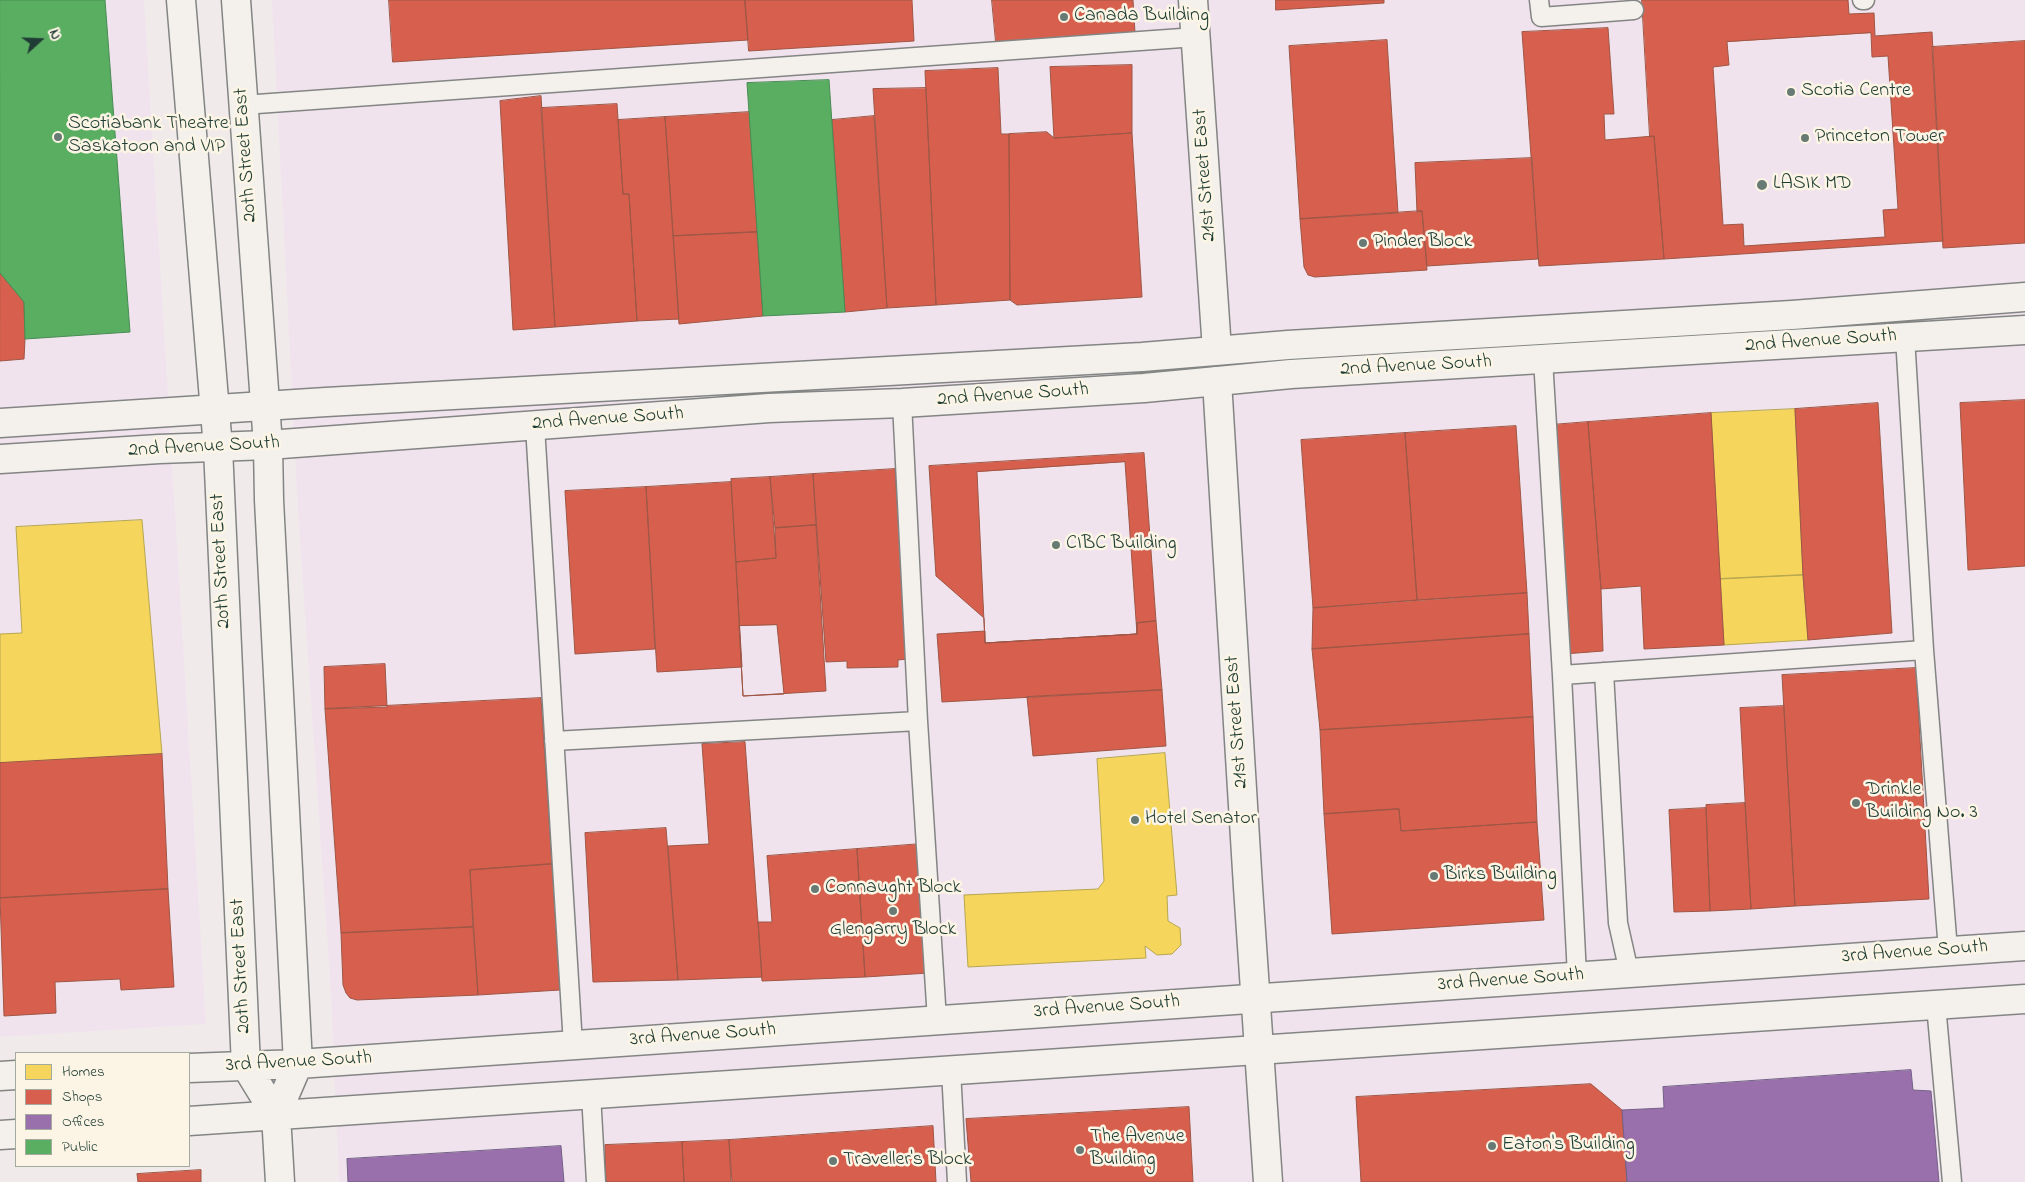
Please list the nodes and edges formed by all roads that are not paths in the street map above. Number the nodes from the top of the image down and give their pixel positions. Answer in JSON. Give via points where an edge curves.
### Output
{"nodes":[{"id":1,"x":181,"y":0,"type":"edge"},
{"id":2,"x":236,"y":0,"type":"edge"},
{"id":3,"x":1193,"y":0,"type":"edge"},
{"id":4,"x":1539,"y":0,"type":"edge"},
{"id":5,"x":1634,"y":10,"type":"dead end"},
{"id":6,"x":1196,"y":37,"type":"junction"},
{"id":7,"x":244,"y":105,"type":"junction"},
{"id":8,"x":2025,"y":297,"type":"edge"},
{"id":9,"x":2025,"y":330,"type":"edge"},
{"id":10,"x":1905,"y":337,"type":"junction"},
{"id":11,"x":1217,"y":350,"type":"junction"},
{"id":12,"x":1543,"y":359,"type":"junction"},
{"id":13,"x":1218,"y":381,"type":"junction"},
{"id":14,"x":902,"y":403,"type":"junction"},
{"id":15,"x":265,"y":407,"type":"junction"},
{"id":16,"x":214,"y":409,"type":"junction"},
{"id":17,"x":0,"y":423,"type":"edge"},
{"id":18,"x":535,"y":426,"type":"junction"},
{"id":19,"x":268,"y":446,"type":"junction"},
{"id":20,"x":218,"y":448,"type":"junction"},
{"id":21,"x":0,"y":459,"type":"edge"},
{"id":22,"x":1924,"y":650,"type":"junction"},
{"id":23,"x":1604,"y":672,"type":"junction"},
{"id":24,"x":1562,"y":675,"type":"junction"},
{"id":25,"x":918,"y":721,"type":"junction"},
{"id":26,"x":554,"y":742,"type":"junction"},
{"id":27,"x":2025,"y":946,"type":"edge"},
{"id":28,"x":1948,"y":950,"type":"junction"},
{"id":29,"x":1629,"y":972,"type":"junction"},
{"id":30,"x":1577,"y":976,"type":"junction"},
{"id":31,"x":1257,"y":999,"type":"junction"},
{"id":32,"x":2025,"y":999,"type":"edge"},
{"id":33,"x":1936,"y":1005,"type":"junction"},
{"id":34,"x":937,"y":1020,"type":"junction"},
{"id":35,"x":573,"y":1045,"type":"junction"},
{"id":36,"x":1261,"y":1050,"type":"junction"},
{"id":37,"x":298,"y":1064,"type":"junction"},
{"id":38,"x":246,"y":1066,"type":"junction"},
{"id":39,"x":190,"y":1068,"type":"edge"},
{"id":40,"x":951,"y":1070,"type":"junction"},
{"id":41,"x":15,"y":1075,"type":"edge"},
{"id":42,"x":0,"y":1076,"type":"edge"},
{"id":43,"x":591,"y":1094,"type":"junction"},
{"id":44,"x":276,"y":1115,"type":"junction"},
{"id":45,"x":190,"y":1121,"type":"edge"},
{"id":46,"x":15,"y":1134,"type":"edge"},
{"id":47,"x":0,"y":1135,"type":"edge"},
{"id":48,"x":280,"y":1182,"type":"edge"},
{"id":49,"x":596,"y":1182,"type":"edge"},
{"id":50,"x":957,"y":1182,"type":"edge"},
{"id":51,"x":1268,"y":1182,"type":"edge"},
{"id":52,"x":1952,"y":1182,"type":"edge"}],
"edges":[{"from":1,"to":16,"type":"main road","name":"20th Street East"},
{"from":2,"to":7,"type":"main road","name":"20th Street East"},
{"from":3,"to":6,"type":"main road","name":"21st Street East"},
{"from":4,"to":5,"type":"lane","via":[[1541,17]]},
{"from":6,"to":7,"type":"lane"},
{"from":6,"to":11,"type":"main road","name":"21st Street East"},
{"from":7,"to":15,"type":"main road","name":"20th Street East"},
{"from":8,"to":11,"type":"main road","name":"2nd Avenue South","via":[[1792,315]]},
{"from":9,"to":10,"type":"main road","name":"2nd Avenue South"},
{"from":10,"to":12,"type":"main road","name":"2nd Avenue South"},
{"from":10,"to":22,"type":"lane"},
{"from":11,"to":15,"type":"main road","name":"2nd Avenue South","via":[[1142,357]]},
{"from":12,"to":13,"type":"main road","name":"2nd Avenue South"},
{"from":12,"to":24,"type":"lane"},
{"from":13,"to":14,"type":"main road","name":"2nd Avenue South"},
{"from":13,"to":31,"type":"main road","name":"21st Street East"},
{"from":14,"to":18,"type":"main road","name":"2nd Avenue South","via":[[769,408]]},
{"from":14,"to":25,"type":"lane"},
{"from":15,"to":16,"type":"main road","name":"2nd Avenue South"},
{"from":15,"to":19,"type":"main road","name":"20th Street East"},
{"from":16,"to":17,"type":"main road","name":"2nd Avenue South"},
{"from":16,"to":20,"type":"main road","name":"20th Street East"},
{"from":18,"to":19,"type":"main road","name":"2nd Avenue South"},
{"from":18,"to":26,"type":"lane"},
{"from":19,"to":20,"type":"main road","name":"2nd Avenue South"},
{"from":19,"to":37,"type":"main road","name":"20th Street East"},
{"from":20,"to":21,"type":"main road","name":"2nd Avenue South"},
{"from":20,"to":38,"type":"main road","name":"20th Street East"},
{"from":22,"to":23,"type":"lane"},
{"from":22,"to":28,"type":"lane"},
{"from":23,"to":24,"type":"lane"},
{"from":23,"to":29,"type":"lane","via":[[1618,923]]},
{"from":24,"to":30,"type":"lane"},
{"from":25,"to":26,"type":"lane"},
{"from":25,"to":34,"type":"lane"},
{"from":26,"to":35,"type":"lane"},
{"from":27,"to":28,"type":"main road","name":"3rd Avenue South"},
{"from":28,"to":29,"type":"main road","name":"3rd Avenue South"},
{"from":29,"to":30,"type":"main road","name":"3rd Avenue South"},
{"from":30,"to":31,"type":"main road","name":"3rd Avenue South"},
{"from":31,"to":34,"type":"main road","name":"3rd Avenue South"},
{"from":31,"to":36,"type":"main road","name":"21st Street East"},
{"from":32,"to":33,"type":"main road"},
{"from":33,"to":36,"type":"main road"},
{"from":33,"to":52,"type":"lane"},
{"from":34,"to":35,"type":"main road","name":"3rd Avenue South"},
{"from":35,"to":37,"type":"main road","name":"3rd Avenue South"},
{"from":36,"to":40,"type":"main road"},
{"from":36,"to":51,"type":"main road","name":"21st Street East"},
{"from":37,"to":38,"type":"main road","name":"3rd Avenue South"},
{"from":37,"to":44,"type":"main road","name":"20th Street East"},
{"from":38,"to":39,"type":"main road","name":"3rd Avenue South"},
{"from":38,"to":44,"type":"main road","name":"20th Street East"},
{"from":40,"to":43,"type":"main road"},
{"from":40,"to":50,"type":"lane"},
{"from":41,"to":42,"type":"main road"},
{"from":43,"to":44,"type":"main road"},
{"from":43,"to":49,"type":"lane"},
{"from":44,"to":45,"type":"main road"},
{"from":44,"to":48,"type":"main road","name":"20th Street East"},
{"from":46,"to":47,"type":"main road"}]}
